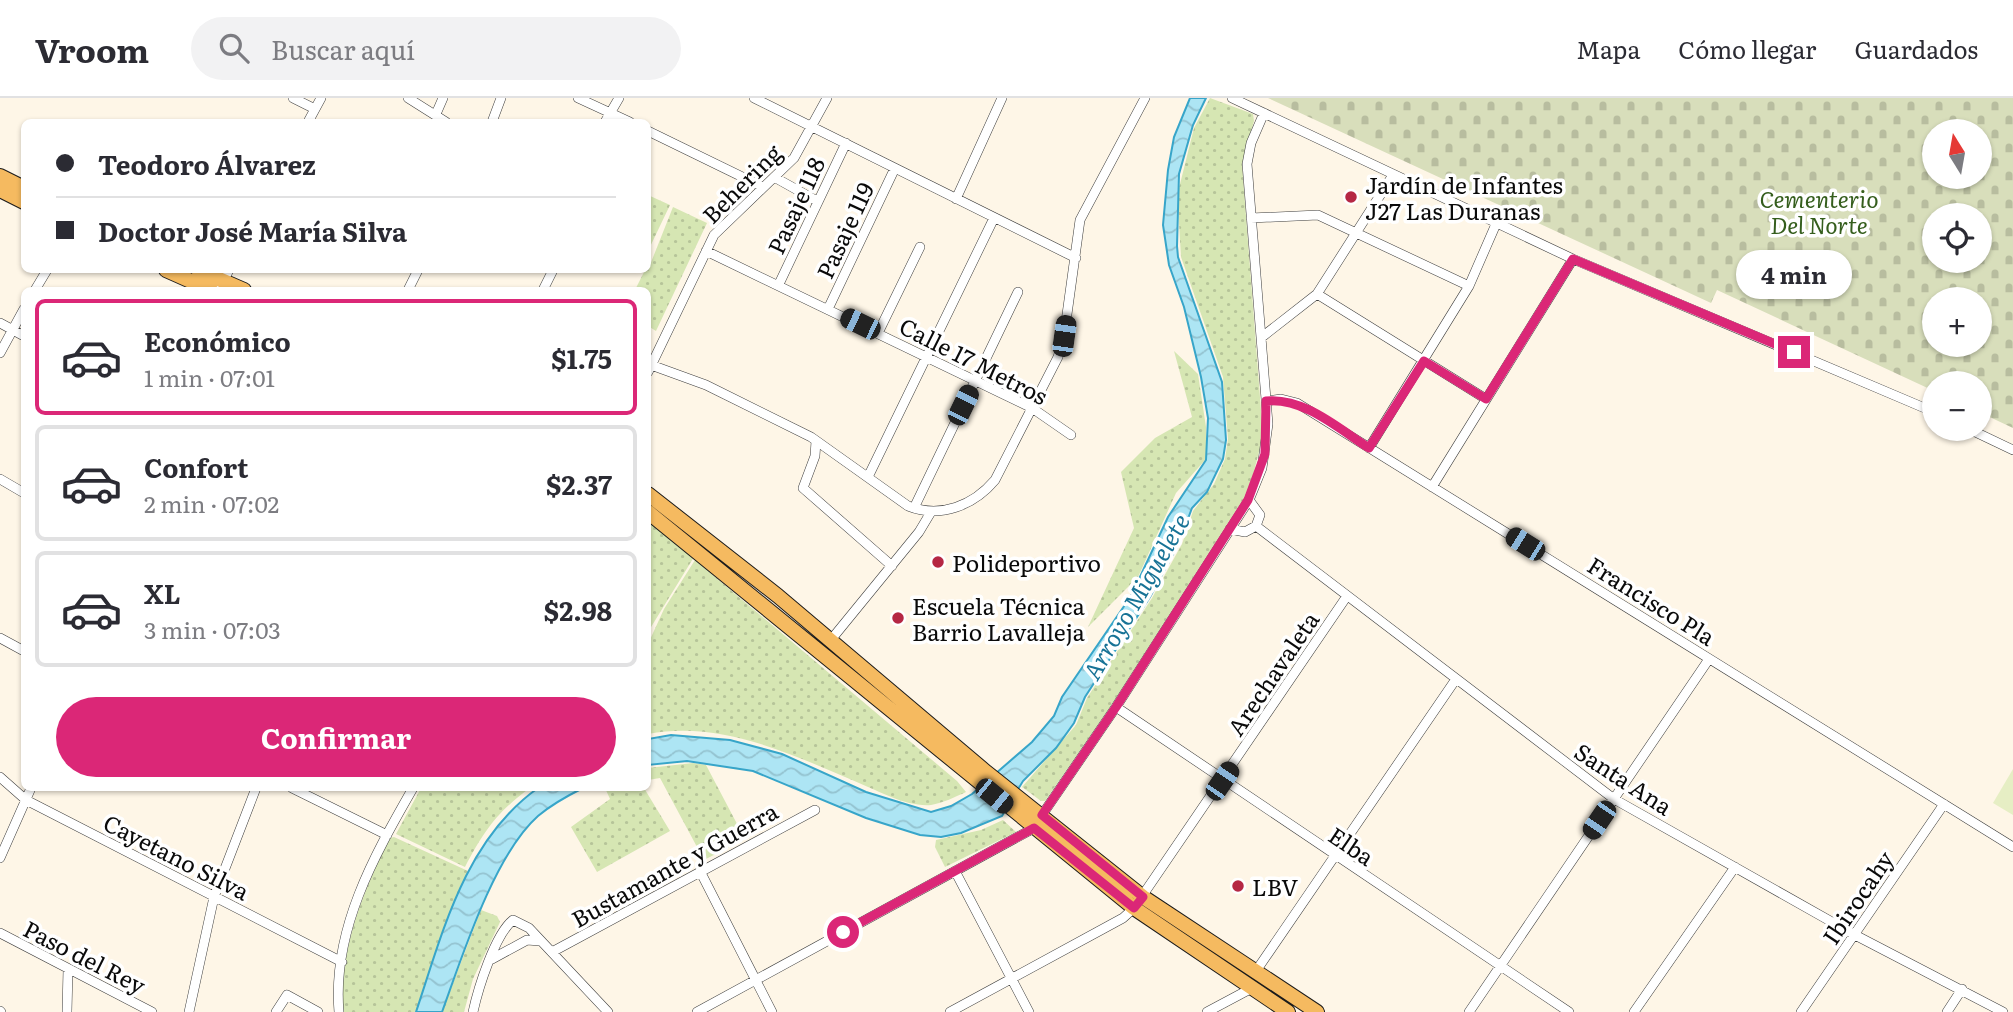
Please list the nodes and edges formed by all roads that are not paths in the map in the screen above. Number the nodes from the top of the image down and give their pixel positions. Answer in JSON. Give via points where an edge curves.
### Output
{"nodes":[{"id":1,"x":293,"y":98,"type":"edge"},
{"id":2,"x":321,"y":98,"type":"edge"},
{"id":3,"x":408,"y":98,"type":"edge"},
{"id":4,"x":443,"y":98,"type":"edge"},
{"id":5,"x":501,"y":98,"type":"edge"},
{"id":6,"x":578,"y":98,"type":"edge"},
{"id":7,"x":619,"y":98,"type":"edge"},
{"id":8,"x":754,"y":98,"type":"edge"},
{"id":9,"x":827,"y":98,"type":"edge"},
{"id":10,"x":1002,"y":98,"type":"edge"},
{"id":11,"x":1145,"y":98,"type":"edge"},
{"id":12,"x":1237,"y":99,"type":"edge"},
{"id":13,"x":315,"y":109,"type":"junction"},
{"id":14,"x":1264,"y":113,"type":"junction"},
{"id":15,"x":436,"y":114,"type":"junction"},
{"id":16,"x":608,"y":118,"type":"edge"},
{"id":17,"x":310,"y":119,"type":"edge"},
{"id":18,"x":442,"y":119,"type":"edge"},
{"id":19,"x":493,"y":119,"type":"edge"},
{"id":20,"x":813,"y":126,"type":"junction"},
{"id":21,"x":651,"y":132,"type":"edge"},
{"id":22,"x":846,"y":143,"type":"junction"},
{"id":23,"x":895,"y":168,"type":"junction"},
{"id":24,"x":1393,"y":174,"type":"junction"},
{"id":25,"x":0,"y":176,"type":"edge"},
{"id":26,"x":774,"y":177,"type":"junction"},
{"id":27,"x":21,"y":186,"type":"edge"},
{"id":28,"x":763,"y":187,"type":"junction"},
{"id":29,"x":0,"y":190,"type":"edge"},
{"id":30,"x":956,"y":199,"type":"junction"},
{"id":31,"x":21,"y":200,"type":"edge"},
{"id":32,"x":817,"y":201,"type":"junction"},
{"id":33,"x":994,"y":218,"type":"junction"},
{"id":34,"x":1251,"y":218,"type":"junction"},
{"id":35,"x":1496,"y":224,"type":"junction"},
{"id":36,"x":1358,"y":233,"type":"junction"},
{"id":37,"x":919,"y":247,"type":"dead end"},
{"id":38,"x":706,"y":251,"type":"junction"},
{"id":39,"x":1076,"y":258,"type":"junction"},
{"id":40,"x":1573,"y":259,"type":"junction"},
{"id":41,"x":178,"y":273,"type":"edge"},
{"id":42,"x":203,"y":273,"type":"edge"},
{"id":43,"x":220,"y":283,"type":"edge"},
{"id":44,"x":779,"y":284,"type":"junction"},
{"id":45,"x":1469,"y":286,"type":"junction"},
{"id":46,"x":1018,"y":292,"type":"dead end"},
{"id":47,"x":1317,"y":294,"type":"junction"},
{"id":48,"x":828,"y":309,"type":"junction"},
{"id":49,"x":21,"y":315,"type":"edge"},
{"id":50,"x":0,"y":323,"type":"edge"},
{"id":51,"x":13,"y":330,"type":"junction"},
{"id":52,"x":878,"y":333,"type":"junction"},
{"id":53,"x":21,"y":334,"type":"edge"},
{"id":54,"x":1262,"y":337,"type":"junction"},
{"id":55,"x":0,"y":353,"type":"edge"},
{"id":56,"x":926,"y":356,"type":"junction"},
{"id":57,"x":1424,"y":361,"type":"junction"},
{"id":58,"x":651,"y":364,"type":"edge"},
{"id":59,"x":651,"y":369,"type":"edge"},
{"id":60,"x":975,"y":381,"type":"junction"},
{"id":61,"x":1486,"y":399,"type":"junction"},
{"id":62,"x":1266,"y":401,"type":"junction"},
{"id":63,"x":1922,"y":407,"type":"edge"},
{"id":64,"x":1032,"y":408,"type":"junction"},
{"id":65,"x":1070,"y":435,"type":"dead end"},
{"id":66,"x":816,"y":440,"type":"junction"},
{"id":67,"x":1992,"y":440,"type":"edge"},
{"id":68,"x":830,"y":448,"type":"junction"},
{"id":69,"x":1369,"y":448,"type":"junction"},
{"id":70,"x":2013,"y":450,"type":"edge"},
{"id":71,"x":815,"y":457,"type":"junction"},
{"id":72,"x":868,"y":477,"type":"junction"},
{"id":73,"x":0,"y":479,"type":"edge"},
{"id":74,"x":1432,"y":487,"type":"junction"},
{"id":75,"x":21,"y":491,"type":"edge"},
{"id":76,"x":651,"y":496,"type":"edge"},
{"id":77,"x":1248,"y":500,"type":"junction"},
{"id":78,"x":914,"y":509,"type":"junction"},
{"id":79,"x":931,"y":512,"type":"junction"},
{"id":80,"x":651,"y":514,"type":"edge"},
{"id":81,"x":1256,"y":526,"type":"junction"},
{"id":82,"x":1230,"y":529,"type":"junction"},
{"id":83,"x":892,"y":566,"type":"junction"},
{"id":84,"x":778,"y":596,"type":"junction"},
{"id":85,"x":1347,"y":596,"type":"junction"},
{"id":86,"x":767,"y":609,"type":"junction"},
{"id":87,"x":0,"y":638,"type":"edge"},
{"id":88,"x":830,"y":641,"type":"junction"},
{"id":89,"x":21,"y":647,"type":"edge"},
{"id":90,"x":1709,"y":659,"type":"junction"},
{"id":91,"x":1456,"y":679,"type":"junction"},
{"id":92,"x":1116,"y":707,"type":"junction"},
{"id":93,"x":981,"y":776,"type":"junction"},
{"id":94,"x":0,"y":777,"type":"edge"},
{"id":95,"x":1222,"y":781,"type":"junction"},
{"id":96,"x":30,"y":791,"type":"edge"},
{"id":97,"x":255,"y":791,"type":"edge"},
{"id":98,"x":298,"y":791,"type":"edge"},
{"id":99,"x":411,"y":791,"type":"edge"},
{"id":100,"x":1614,"y":799,"type":"junction"},
{"id":101,"x":26,"y":800,"type":"junction"},
{"id":102,"x":1944,"y":804,"type":"junction"},
{"id":103,"x":1018,"y":806,"type":"junction"},
{"id":104,"x":815,"y":810,"type":"dead end"},
{"id":105,"x":1042,"y":815,"type":"junction"},
{"id":106,"x":1034,"y":828,"type":"junction"},
{"id":107,"x":387,"y":835,"type":"junction"},
{"id":108,"x":2013,"y":847,"type":"edge"},
{"id":109,"x":1333,"y":855,"type":"junction"},
{"id":110,"x":0,"y":858,"type":"edge"},
{"id":111,"x":1735,"y":867,"type":"junction"},
{"id":112,"x":701,"y":871,"type":"junction"},
{"id":113,"x":955,"y":871,"type":"junction"},
{"id":114,"x":214,"y":897,"type":"junction"},
{"id":115,"x":1138,"y":903,"type":"junction"},
{"id":116,"x":0,"y":933,"type":"edge"},
{"id":117,"x":1855,"y":935,"type":"junction"},
{"id":118,"x":540,"y":941,"type":"junction"},
{"id":119,"x":552,"y":952,"type":"junction"},
{"id":120,"x":491,"y":960,"type":"junction"},
{"id":121,"x":342,"y":962,"type":"junction"},
{"id":122,"x":1500,"y":966,"type":"junction"},
{"id":123,"x":68,"y":969,"type":"junction"},
{"id":124,"x":1256,"y":971,"type":"junction"},
{"id":125,"x":1011,"y":978,"type":"junction"},
{"id":126,"x":756,"y":980,"type":"junction"},
{"id":127,"x":1252,"y":988,"type":"junction"},
{"id":128,"x":1962,"y":989,"type":"junction"},
{"id":129,"x":67,"y":1012,"type":"edge"},
{"id":130,"x":152,"y":1012,"type":"edge"},
{"id":131,"x":189,"y":1012,"type":"edge"},
{"id":132,"x":276,"y":1012,"type":"edge"},
{"id":133,"x":318,"y":1012,"type":"edge"},
{"id":134,"x":339,"y":1012,"type":"edge"},
{"id":135,"x":472,"y":1012,"type":"edge"},
{"id":136,"x":608,"y":1012,"type":"edge"},
{"id":137,"x":697,"y":1012,"type":"edge"},
{"id":138,"x":772,"y":1012,"type":"edge"},
{"id":139,"x":950,"y":1012,"type":"edge"},
{"id":140,"x":1029,"y":1012,"type":"edge"},
{"id":141,"x":1208,"y":1012,"type":"edge"},
{"id":142,"x":1287,"y":1012,"type":"edge"},
{"id":143,"x":1317,"y":1012,"type":"edge"},
{"id":144,"x":1469,"y":1012,"type":"edge"},
{"id":145,"x":1569,"y":1012,"type":"edge"},
{"id":146,"x":1634,"y":1012,"type":"edge"},
{"id":147,"x":1801,"y":1012,"type":"edge"},
{"id":148,"x":1947,"y":1012,"type":"edge"},
{"id":149,"x":2003,"y":1012,"type":"edge"}],
"edges":[{"from":1,"to":13,"type":"street"},
{"from":2,"to":13,"type":"street"},
{"from":3,"to":15,"type":"street"},
{"from":4,"to":15,"type":"street"},
{"from":5,"to":19,"type":"street"},
{"from":6,"to":16,"type":"street"},
{"from":7,"to":16,"type":"street"},
{"from":8,"to":20,"type":"street"},
{"from":9,"to":20,"type":"street","name":"Behering"},
{"from":10,"to":30,"type":"street"},
{"from":11,"to":39,"type":"street","via":[[1080,220]]},
{"from":12,"to":14,"type":"street"},
{"from":13,"to":17,"type":"street"},
{"from":14,"to":24,"type":"street"},
{"from":14,"to":34,"type":"street","via":[[1248,153]]},
{"from":15,"to":18,"type":"street"},
{"from":20,"to":22,"type":"street"},
{"from":20,"to":26,"type":"street","name":"Behering","via":[[801,149]]},
{"from":21,"to":28,"type":"street"},
{"from":22,"to":23,"type":"street"},
{"from":22,"to":32,"type":"street","name":"Pasaje 118"},
{"from":23,"to":30,"type":"street"},
{"from":23,"to":48,"type":"street","name":"Pasaje 119"},
{"from":24,"to":35,"type":"street"},
{"from":24,"to":36,"type":"street"},
{"from":25,"to":27,"type":"main road"},
{"from":26,"to":28,"type":"street","name":"Behering"},
{"from":26,"to":32,"type":"street"},
{"from":28,"to":38,"type":"street","name":"Behering","via":[[723,225]]},
{"from":29,"to":31,"type":"main road"},
{"from":30,"to":33,"type":"street"},
{"from":32,"to":44,"type":"street","name":"Pasaje 118"},
{"from":33,"to":39,"type":"street"},
{"from":33,"to":56,"type":"street"},
{"from":34,"to":36,"type":"street","via":[[1318,215]]},
{"from":34,"to":54,"type":"street"},
{"from":35,"to":40,"type":"street"},
{"from":35,"to":45,"type":"street"},
{"from":36,"to":45,"type":"street"},
{"from":36,"to":47,"type":"street"},
{"from":37,"to":52,"type":"street"},
{"from":38,"to":44,"type":"street","name":"Calle 17 Metros"},
{"from":38,"to":58,"type":"street","name":"Behering"},
{"from":39,"to":64,"type":"street","via":[[1058,357]]},
{"from":40,"to":61,"type":"street"},
{"from":40,"to":63,"type":"street"},
{"from":41,"to":43,"type":"main road"},
{"from":42,"to":43,"type":"main road"},
{"from":44,"to":48,"type":"street","name":"Calle 17 Metros"},
{"from":45,"to":57,"type":"street"},
{"from":46,"to":60,"type":"street"},
{"from":47,"to":54,"type":"street"},
{"from":47,"to":57,"type":"street"},
{"from":48,"to":52,"type":"street","name":"Calle 17 Metros"},
{"from":49,"to":51,"type":"street"},
{"from":50,"to":51,"type":"street"},
{"from":51,"to":53,"type":"street"},
{"from":51,"to":55,"type":"street"},
{"from":52,"to":56,"type":"street","name":"Calle 17 Metros"},
{"from":54,"to":62,"type":"street"},
{"from":56,"to":60,"type":"street","name":"Calle 17 Metros"},
{"from":56,"to":72,"type":"street"},
{"from":57,"to":61,"type":"street"},
{"from":57,"to":69,"type":"street"},
{"from":59,"to":66,"type":"street","via":[[706,385]]},
{"from":60,"to":64,"type":"street","name":"Calle 17 Metros"},
{"from":60,"to":78,"type":"street"},
{"from":61,"to":74,"type":"street"},
{"from":62,"to":69,"type":"street","name":"Francisco Pla","via":[[1297,403]]},
{"from":62,"to":77,"type":"street","via":[[1265,454]]},
{"from":64,"to":65,"type":"street","name":"Calle 17 Metros"},
{"from":64,"to":79,"type":"street","via":[[986,491],[957,508]]},
{"from":66,"to":68,"type":"street"},
{"from":66,"to":71,"type":"street"},
{"from":67,"to":70,"type":"street"},
{"from":68,"to":71,"type":"street"},
{"from":68,"to":72,"type":"street"},
{"from":69,"to":74,"type":"street","name":"Francisco Pla"},
{"from":71,"to":83,"type":"street","via":[[803,488]]},
{"from":72,"to":78,"type":"street"},
{"from":73,"to":75,"type":"street"},
{"from":74,"to":90,"type":"street","name":"Francisco Pla"},
{"from":76,"to":84,"type":"main road"},
{"from":77,"to":81,"type":"street","via":[[1259,515]]},
{"from":77,"to":82,"type":"street"},
{"from":78,"to":79,"type":"street"},
{"from":79,"to":83,"type":"street"},
{"from":80,"to":86,"type":"main road"},
{"from":81,"to":82,"type":"street","via":[[1245,532]]},
{"from":81,"to":85,"type":"street","name":"Santa Ana"},
{"from":82,"to":92,"type":"street"},
{"from":83,"to":88,"type":"street"},
{"from":84,"to":86,"type":"street"},
{"from":84,"to":88,"type":"main road"},
{"from":85,"to":91,"type":"street","name":"Santa Ana"},
{"from":85,"to":95,"type":"street","name":"Arechavaleta"},
{"from":86,"to":93,"type":"main road"},
{"from":87,"to":89,"type":"street"},
{"from":88,"to":93,"type":"main road"},
{"from":90,"to":100,"type":"street"},
{"from":90,"to":102,"type":"street","name":"Francisco Pla"},
{"from":91,"to":100,"type":"street","name":"Santa Ana"},
{"from":91,"to":109,"type":"street"},
{"from":92,"to":95,"type":"street","name":"Elba"},
{"from":92,"to":105,"type":"street"},
{"from":93,"to":103,"type":"main road"},
{"from":94,"to":101,"type":"street","name":"Cayetano Silva"},
{"from":95,"to":109,"type":"street","name":"Elba"},
{"from":95,"to":115,"type":"street","name":"Arechavaleta"},
{"from":96,"to":101,"type":"street"},
{"from":97,"to":114,"type":"street"},
{"from":98,"to":107,"type":"street"},
{"from":99,"to":107,"type":"street"},
{"from":100,"to":111,"type":"street","name":"Santa Ana"},
{"from":100,"to":122,"type":"street"},
{"from":101,"to":110,"type":"street"},
{"from":101,"to":114,"type":"street","name":"Cayetano Silva"},
{"from":102,"to":108,"type":"street","name":"Francisco Pla"},
{"from":102,"to":117,"type":"street","name":"Ibirocahy"},
{"from":103,"to":105,"type":"main road"},
{"from":103,"to":106,"type":"main road"},
{"from":104,"to":112,"type":"street","name":"Bustamante y Guerra"},
{"from":105,"to":115,"type":"main road"},
{"from":106,"to":113,"type":"street"},
{"from":106,"to":115,"type":"main road"},
{"from":107,"to":121,"type":"street","via":[[361,885]]},
{"from":109,"to":122,"type":"street","name":"Elba"},
{"from":109,"to":124,"type":"street"},
{"from":111,"to":117,"type":"street","name":"Santa Ana"},
{"from":111,"to":146,"type":"street"},
{"from":112,"to":119,"type":"street","name":"Bustamante y Guerra"},
{"from":112,"to":126,"type":"street"},
{"from":113,"to":125,"type":"street"},
{"from":113,"to":126,"type":"street"},
{"from":114,"to":121,"type":"street","name":"Cayetano Silva"},
{"from":114,"to":131,"type":"street"},
{"from":115,"to":124,"type":"main road"},
{"from":115,"to":125,"type":"street","name":"Arechavaleta","via":[[1123,918]]},
{"from":115,"to":127,"type":"main road"},
{"from":116,"to":123,"type":"street","name":"Paso del Rey"},
{"from":117,"to":128,"type":"street","name":"Santa Ana"},
{"from":117,"to":147,"type":"street","name":"Ibirocahy"},
{"from":118,"to":119,"type":"street"},
{"from":118,"to":120,"type":"street","via":[[527,940]]},
{"from":118,"to":120,"type":"street","via":[[524,923],[513,920]]},
{"from":119,"to":136,"type":"street"},
{"from":120,"to":135,"type":"street"},
{"from":121,"to":134,"type":"street"},
{"from":122,"to":144,"type":"street"},
{"from":122,"to":145,"type":"street","name":"Elba"},
{"from":123,"to":129,"type":"street"},
{"from":123,"to":130,"type":"street","name":"Paso del Rey"},
{"from":124,"to":143,"type":"main road"},
{"from":125,"to":139,"type":"street","name":"Arechavaleta"},
{"from":125,"to":140,"type":"street"},
{"from":126,"to":137,"type":"street"},
{"from":126,"to":138,"type":"street"},
{"from":127,"to":141,"type":"street"},
{"from":127,"to":142,"type":"main road"},
{"from":128,"to":148,"type":"street"},
{"from":128,"to":149,"type":"street","name":"Santa Ana"},
{"from":132,"to":133,"type":"street","via":[[287,995]]}]}
